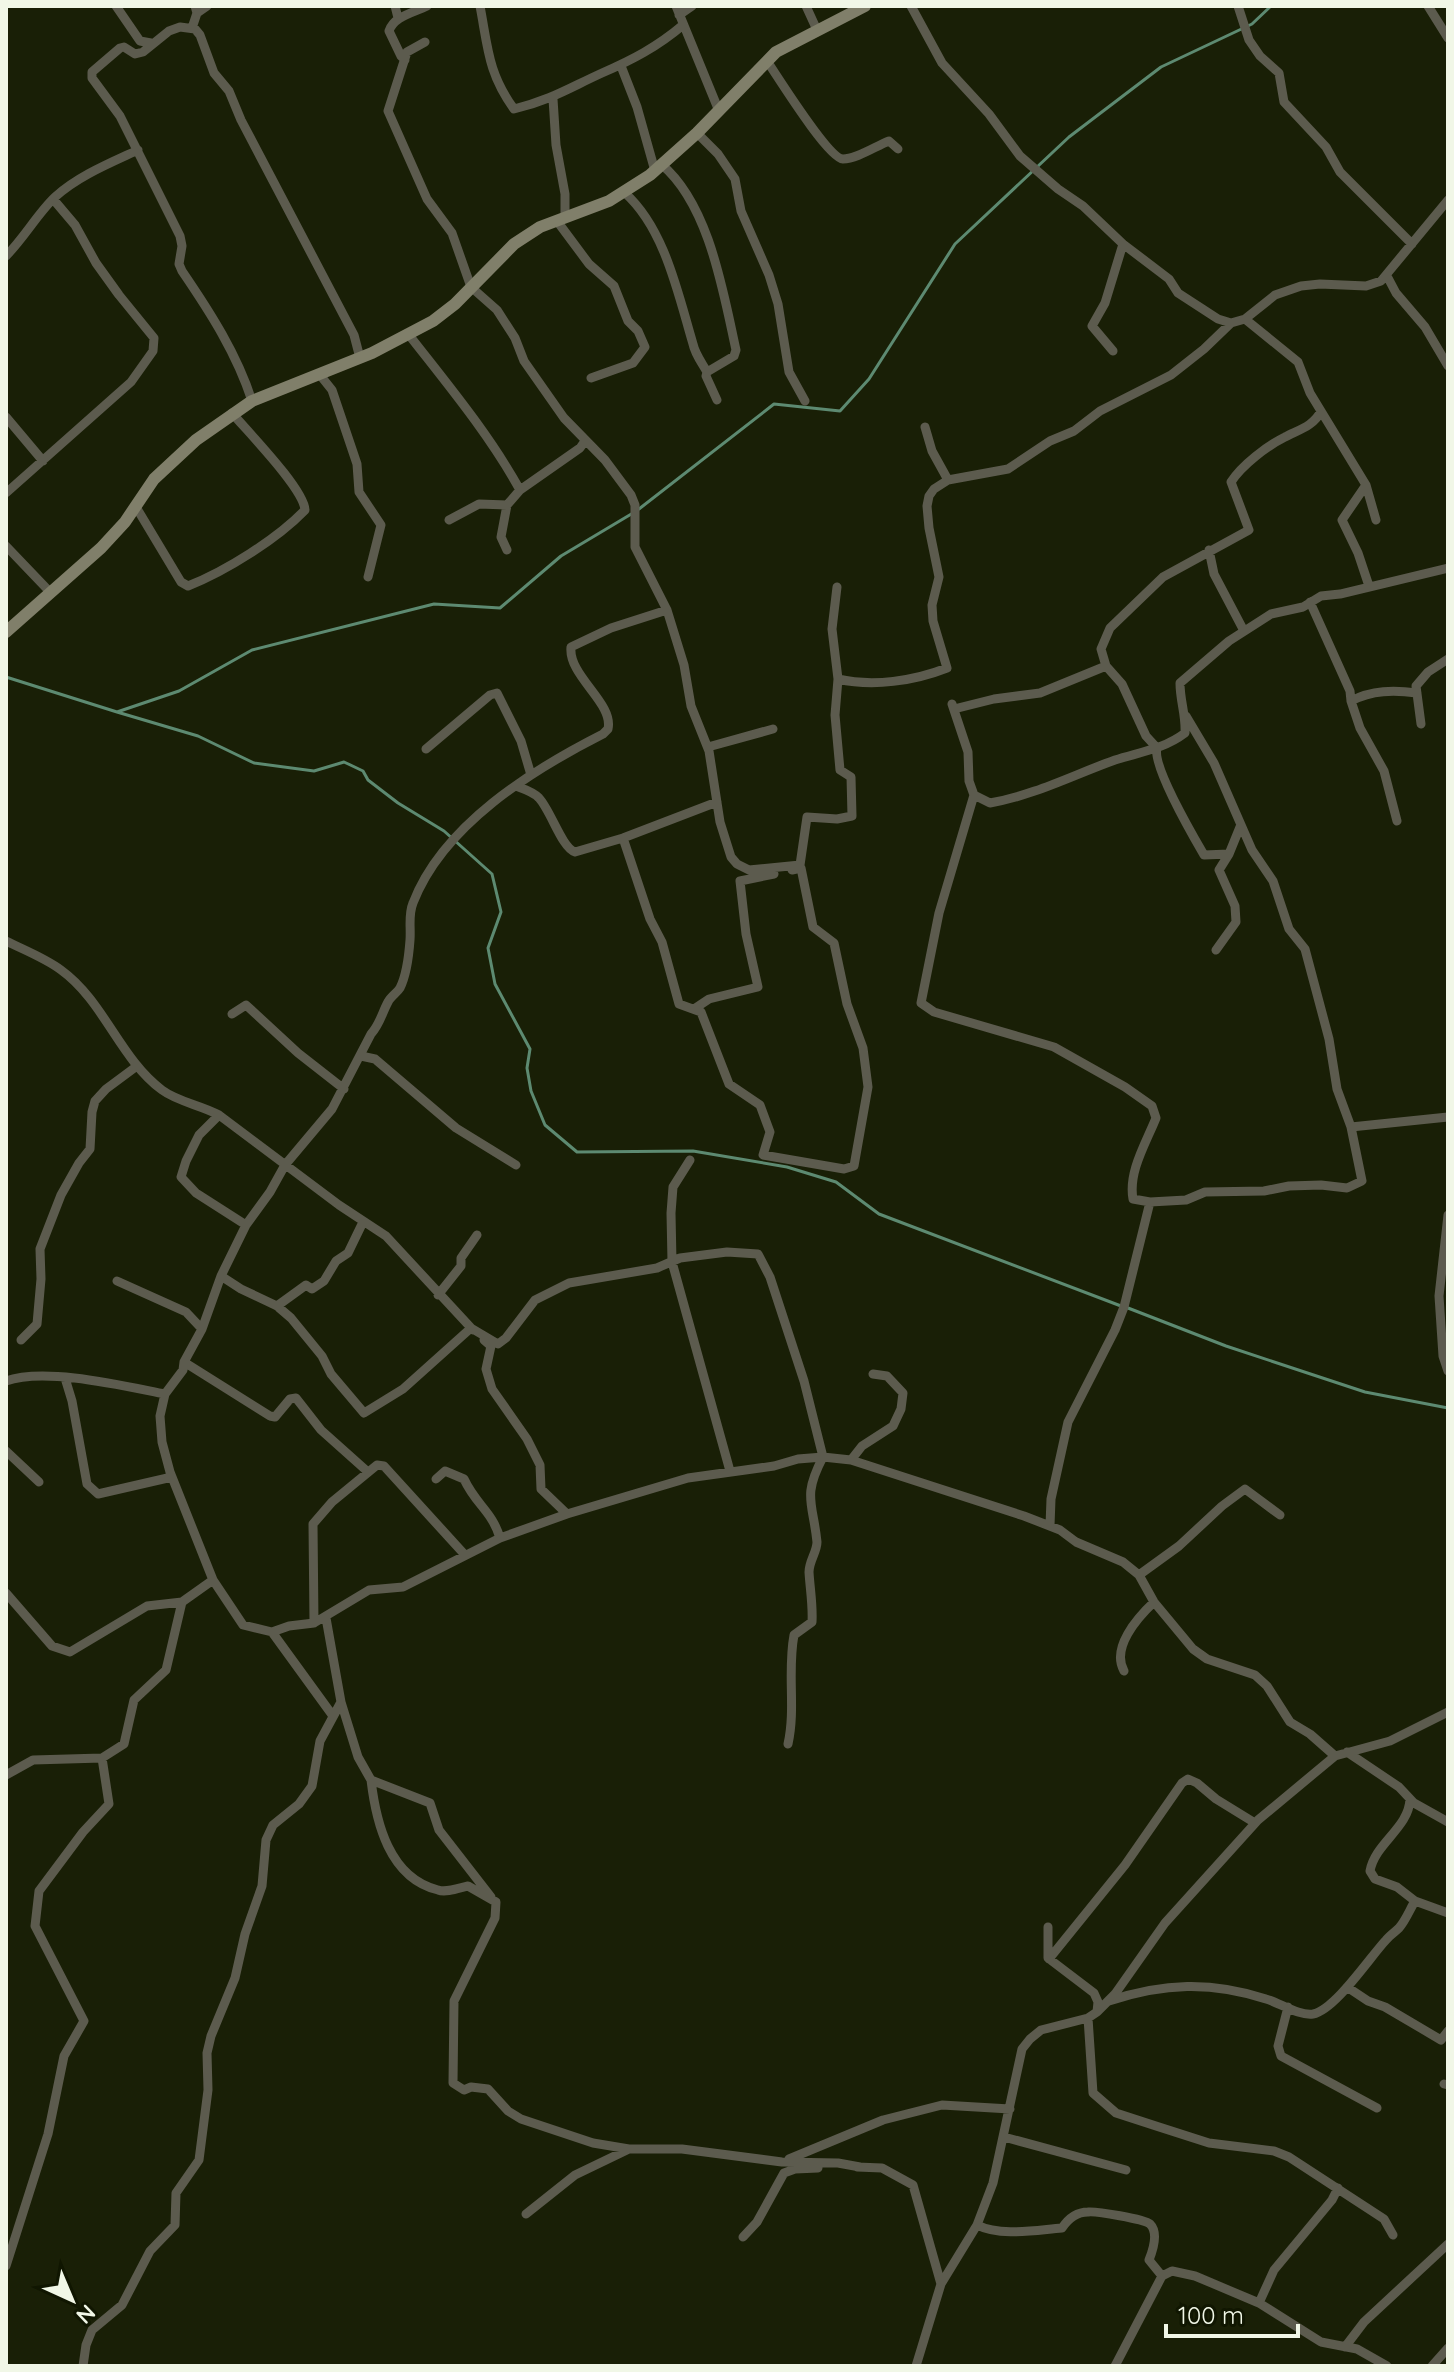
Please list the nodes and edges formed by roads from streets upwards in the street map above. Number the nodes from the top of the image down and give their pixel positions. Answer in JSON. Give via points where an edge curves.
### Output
{"nodes":[{"id":1,"x":116,"y":6,"type":"edge"},
{"id":2,"x":207,"y":6,"type":"edge"},
{"id":3,"x":395,"y":6,"type":"edge"},
{"id":4,"x":427,"y":6,"type":"edge"},
{"id":5,"x":480,"y":6,"type":"edge"},
{"id":6,"x":692,"y":6,"type":"edge"},
{"id":7,"x":806,"y":6,"type":"edge"},
{"id":8,"x":865,"y":6,"type":"edge"},
{"id":9,"x":911,"y":6,"type":"edge"},
{"id":10,"x":1238,"y":6,"type":"edge"},
{"id":11,"x":1428,"y":6,"type":"edge"},
{"id":12,"x":196,"y":9,"type":"edge"},
{"id":13,"x":678,"y":10,"type":"edge"},
{"id":14,"x":398,"y":18,"type":"junction"},
{"id":15,"x":683,"y":25,"type":"junction"},
{"id":16,"x":192,"y":28,"type":"junction"},
{"id":17,"x":817,"y":30,"type":"junction"},
{"id":18,"x":1448,"y":38,"type":"edge"},
{"id":19,"x":425,"y":42,"type":"dead end"},
{"id":20,"x":151,"y":43,"type":"junction"},
{"id":21,"x":405,"y":60,"type":"junction"},
{"id":22,"x":767,"y":61,"type":"junction"},
{"id":23,"x":621,"y":66,"type":"junction"},
{"id":24,"x":553,"y":99,"type":"junction"},
{"id":25,"x":719,"y":111,"type":"junction"},
{"id":26,"x":697,"y":133,"type":"junction"},
{"id":27,"x":898,"y":149,"type":"dead end"},
{"id":28,"x":138,"y":150,"type":"junction"},
{"id":29,"x":658,"y":168,"type":"junction"},
{"id":30,"x":625,"y":193,"type":"junction"},
{"id":31,"x":53,"y":199,"type":"junction"},
{"id":32,"x":1448,"y":200,"type":"edge"},
{"id":33,"x":561,"y":219,"type":"junction"},
{"id":34,"x":1123,"y":244,"type":"junction"},
{"id":35,"x":1412,"y":244,"type":"junction"},
{"id":36,"x":6,"y":256,"type":"edge"},
{"id":37,"x":1387,"y":276,"type":"junction"},
{"id":38,"x":471,"y":287,"type":"junction"},
{"id":39,"x":1245,"y":319,"type":"junction"},
{"id":40,"x":1231,"y":323,"type":"junction"},
{"id":41,"x":409,"y":335,"type":"junction"},
{"id":42,"x":1113,"y":351,"type":"dead end"},
{"id":43,"x":360,"y":358,"type":"junction"},
{"id":44,"x":1448,"y":366,"type":"edge"},
{"id":45,"x":707,"y":372,"type":"junction"},
{"id":46,"x":320,"y":375,"type":"junction"},
{"id":47,"x":591,"y":378,"type":"dead end"},
{"id":48,"x":717,"y":400,"type":"dead end"},
{"id":49,"x":252,"y":401,"type":"junction"},
{"id":50,"x":805,"y":401,"type":"dead end"},
{"id":51,"x":1321,"y":411,"type":"junction"},
{"id":52,"x":232,"y":413,"type":"junction"},
{"id":53,"x":6,"y":417,"type":"edge"},
{"id":54,"x":925,"y":427,"type":"dead end"},
{"id":55,"x":585,"y":441,"type":"junction"},
{"id":56,"x":43,"y":461,"type":"junction"},
{"id":57,"x":948,"y":480,"type":"junction"},
{"id":58,"x":1366,"y":485,"type":"junction"},
{"id":59,"x":520,"y":490,"type":"junction"},
{"id":60,"x":6,"y":493,"type":"edge"},
{"id":61,"x":136,"y":507,"type":"junction"},
{"id":62,"x":511,"y":507,"type":"junction"},
{"id":63,"x":449,"y":520,"type":"dead end"},
{"id":64,"x":1376,"y":520,"type":"dead end"},
{"id":65,"x":6,"y":546,"type":"edge"},
{"id":66,"x":507,"y":550,"type":"dead end"},
{"id":67,"x":1209,"y":550,"type":"junction"},
{"id":68,"x":1448,"y":568,"type":"edge"},
{"id":69,"x":368,"y":577,"type":"dead end"},
{"id":70,"x":1369,"y":586,"type":"junction"},
{"id":71,"x":837,"y":587,"type":"dead end"},
{"id":72,"x":50,"y":592,"type":"junction"},
{"id":73,"x":1310,"y":602,"type":"junction"},
{"id":74,"x":667,"y":610,"type":"junction"},
{"id":75,"x":1244,"y":631,"type":"junction"},
{"id":76,"x":6,"y":632,"type":"edge"},
{"id":77,"x":1448,"y":659,"type":"edge"},
{"id":78,"x":1106,"y":666,"type":"junction"},
{"id":79,"x":838,"y":679,"type":"junction"},
{"id":80,"x":1417,"y":693,"type":"junction"},
{"id":81,"x":1351,"y":701,"type":"junction"},
{"id":82,"x":1186,"y":716,"type":"junction"},
{"id":83,"x":1421,"y":724,"type":"dead end"},
{"id":84,"x":773,"y":729,"type":"dead end"},
{"id":85,"x":708,"y":747,"type":"junction"},
{"id":86,"x":1157,"y":748,"type":"junction"},
{"id":87,"x":426,"y":749,"type":"dead end"},
{"id":88,"x":531,"y":775,"type":"junction"},
{"id":89,"x":516,"y":786,"type":"junction"},
{"id":90,"x":974,"y":795,"type":"junction"},
{"id":91,"x":717,"y":802,"type":"junction"},
{"id":92,"x":1397,"y":821,"type":"dead end"},
{"id":93,"x":1240,"y":827,"type":"junction"},
{"id":94,"x":623,"y":838,"type":"junction"},
{"id":95,"x":1229,"y":854,"type":"junction"},
{"id":96,"x":6,"y":941,"type":"edge"},
{"id":97,"x":1216,"y":950,"type":"dead end"},
{"id":98,"x":694,"y":1009,"type":"junction"},
{"id":99,"x":232,"y":1014,"type":"dead end"},
{"id":100,"x":361,"y":1056,"type":"junction"},
{"id":101,"x":137,"y":1066,"type":"junction"},
{"id":102,"x":344,"y":1089,"type":"junction"},
{"id":103,"x":219,"y":1115,"type":"junction"},
{"id":104,"x":1448,"y":1117,"type":"edge"},
{"id":105,"x":1351,"y":1127,"type":"junction"},
{"id":106,"x":690,"y":1160,"type":"dead end"},
{"id":107,"x":285,"y":1165,"type":"junction"},
{"id":108,"x":516,"y":1165,"type":"dead end"},
{"id":109,"x":1150,"y":1202,"type":"junction"},
{"id":110,"x":1448,"y":1215,"type":"edge"},
{"id":111,"x":363,"y":1222,"type":"junction"},
{"id":112,"x":246,"y":1225,"type":"junction"},
{"id":113,"x":477,"y":1235,"type":"dead end"},
{"id":114,"x":672,"y":1262,"type":"junction"},
{"id":115,"x":221,"y":1276,"type":"junction"},
{"id":116,"x":117,"y":1281,"type":"dead end"},
{"id":117,"x":438,"y":1295,"type":"junction"},
{"id":118,"x":277,"y":1306,"type":"junction"},
{"id":119,"x":471,"y":1328,"type":"junction"},
{"id":120,"x":202,"y":1329,"type":"junction"},
{"id":121,"x":21,"y":1340,"type":"dead end"},
{"id":122,"x":184,"y":1362,"type":"junction"},
{"id":123,"x":1448,"y":1371,"type":"edge"},
{"id":124,"x":873,"y":1374,"type":"dead end"},
{"id":125,"x":65,"y":1378,"type":"junction"},
{"id":126,"x":6,"y":1381,"type":"edge"},
{"id":127,"x":165,"y":1394,"type":"junction"},
{"id":128,"x":6,"y":1451,"type":"edge"},
{"id":129,"x":823,"y":1457,"type":"junction"},
{"id":130,"x":851,"y":1460,"type":"junction"},
{"id":131,"x":730,"y":1471,"type":"junction"},
{"id":132,"x":368,"y":1472,"type":"junction"},
{"id":133,"x":172,"y":1477,"type":"junction"},
{"id":134,"x":436,"y":1479,"type":"dead end"},
{"id":135,"x":39,"y":1482,"type":"dead end"},
{"id":136,"x":567,"y":1514,"type":"junction"},
{"id":137,"x":1280,"y":1515,"type":"dead end"},
{"id":138,"x":1050,"y":1526,"type":"junction"},
{"id":139,"x":500,"y":1538,"type":"junction"},
{"id":140,"x":465,"y":1555,"type":"junction"},
{"id":141,"x":1139,"y":1575,"type":"junction"},
{"id":142,"x":213,"y":1580,"type":"junction"},
{"id":143,"x":6,"y":1593,"type":"edge"},
{"id":144,"x":182,"y":1602,"type":"junction"},
{"id":145,"x":1154,"y":1602,"type":"junction"},
{"id":146,"x":326,"y":1618,"type":"junction"},
{"id":147,"x":314,"y":1623,"type":"junction"},
{"id":148,"x":272,"y":1632,"type":"junction"},
{"id":149,"x":1124,"y":1671,"type":"dead end"},
{"id":150,"x":341,"y":1702,"type":"junction"},
{"id":151,"x":1448,"y":1712,"type":"edge"},
{"id":152,"x":333,"y":1716,"type":"junction"},
{"id":153,"x":788,"y":1744,"type":"dead end"},
{"id":154,"x":1347,"y":1752,"type":"junction"},
{"id":155,"x":1335,"y":1756,"type":"junction"},
{"id":156,"x":102,"y":1758,"type":"junction"},
{"id":157,"x":6,"y":1775,"type":"edge"},
{"id":158,"x":371,"y":1780,"type":"junction"},
{"id":159,"x":1410,"y":1799,"type":"junction"},
{"id":160,"x":1448,"y":1822,"type":"edge"},
{"id":161,"x":1255,"y":1823,"type":"junction"},
{"id":162,"x":1415,"y":1901,"type":"junction"},
{"id":163,"x":496,"y":1902,"type":"junction"},
{"id":164,"x":1448,"y":1913,"type":"edge"},
{"id":165,"x":1048,"y":1927,"type":"dead end"},
{"id":166,"x":1049,"y":1959,"type":"junction"},
{"id":167,"x":1347,"y":1987,"type":"junction"},
{"id":168,"x":1108,"y":2001,"type":"junction"},
{"id":169,"x":1288,"y":2007,"type":"junction"},
{"id":170,"x":1092,"y":2015,"type":"junction"},
{"id":171,"x":1448,"y":2031,"type":"edge"},
{"id":172,"x":1377,"y":2108,"type":"dead end"},
{"id":173,"x":1010,"y":2109,"type":"junction"},
{"id":174,"x":1004,"y":2137,"type":"junction"},
{"id":175,"x":629,"y":2149,"type":"junction"},
{"id":176,"x":782,"y":2162,"type":"junction"},
{"id":177,"x":860,"y":2167,"type":"junction"},
{"id":178,"x":1126,"y":2170,"type":"dead end"},
{"id":179,"x":1338,"y":2188,"type":"junction"},
{"id":180,"x":526,"y":2214,"type":"dead end"},
{"id":181,"x":977,"y":2225,"type":"junction"},
{"id":182,"x":1393,"y":2235,"type":"dead end"},
{"id":183,"x":743,"y":2237,"type":"dead end"},
{"id":184,"x":1448,"y":2244,"type":"edge"},
{"id":185,"x":6,"y":2266,"type":"edge"},
{"id":186,"x":1162,"y":2276,"type":"junction"},
{"id":187,"x":941,"y":2284,"type":"junction"},
{"id":188,"x":1259,"y":2303,"type":"junction"},
{"id":189,"x":1345,"y":2347,"type":"junction"},
{"id":190,"x":1448,"y":2348,"type":"edge"},
{"id":191,"x":83,"y":2366,"type":"edge"},
{"id":192,"x":916,"y":2366,"type":"edge"},
{"id":193,"x":1115,"y":2366,"type":"edge"},
{"id":194,"x":1387,"y":2366,"type":"edge"},
{"id":195,"x":1432,"y":2366,"type":"edge"}],
"edges":[{"from":1,"to":20,"type":"street","via":[[140,41]]},
{"from":2,"to":12,"type":"street"},
{"from":3,"to":14,"type":"street"},
{"from":4,"to":14,"type":"street"},
{"from":5,"to":24,"type":"street","via":[[491,67],[514,109]]},
{"from":6,"to":13,"type":"street"},
{"from":7,"to":17,"type":"street"},
{"from":8,"to":17,"type":"street"},
{"from":9,"to":34,"type":"street","via":[[942,63],[1020,156]]},
{"from":10,"to":35,"type":"street","via":[[1249,40],[1279,73],[1284,102],[1326,147],[1340,172]]},
{"from":11,"to":18,"type":"street"},
{"from":12,"to":16,"type":"street"},
{"from":13,"to":15,"type":"street"},
{"from":14,"to":21,"type":"street","via":[[389,31]]},
{"from":15,"to":23,"type":"street"},
{"from":15,"to":25,"type":"street"},
{"from":16,"to":20,"type":"street","via":[[180,27]]},
{"from":16,"to":43,"type":"street","via":[[354,335]]},
{"from":17,"to":22,"type":"street"},
{"from":19,"to":21,"type":"street","via":[[409,50]]},
{"from":20,"to":28,"type":"street","via":[[139,54],[120,48],[92,75]]},
{"from":21,"to":38,"type":"street","via":[[388,111],[427,199],[452,233]]},
{"from":22,"to":25,"type":"street"},
{"from":22,"to":27,"type":"street","via":[[835,156],[851,157],[889,141]]},
{"from":23,"to":24,"type":"street"},
{"from":23,"to":29,"type":"street"},
{"from":24,"to":33,"type":"street","via":[[565,194]]},
{"from":25,"to":26,"type":"street"},
{"from":26,"to":29,"type":"street"},
{"from":26,"to":50,"type":"street","via":[[735,179],[741,211],[778,304],[789,372]]},
{"from":28,"to":31,"type":"street"},
{"from":28,"to":49,"type":"street","via":[[180,236],[182,271],[214,318]]},
{"from":29,"to":30,"type":"street"},
{"from":29,"to":45,"type":"street","via":[[678,178],[712,250],[733,336],[734,356]]},
{"from":30,"to":33,"type":"street"},
{"from":30,"to":45,"type":"street","via":[[642,208],[664,252],[692,343]]},
{"from":31,"to":36,"type":"street"},
{"from":31,"to":56,"type":"street","via":[[154,338],[153,351],[131,382]]},
{"from":32,"to":35,"type":"street"},
{"from":33,"to":38,"type":"street","via":[[514,244]]},
{"from":33,"to":47,"type":"street","via":[[589,264],[614,286],[645,347],[633,363]]},
{"from":34,"to":40,"type":"street","via":[[1169,279],[1178,293]]},
{"from":34,"to":42,"type":"street","via":[[1105,303],[1092,326]]},
{"from":35,"to":37,"type":"street"},
{"from":37,"to":39,"type":"street","via":[[1366,286],[1320,284],[1286,290]]},
{"from":37,"to":44,"type":"street"},
{"from":38,"to":41,"type":"street"},
{"from":38,"to":55,"type":"street","via":[[497,310],[524,361]]},
{"from":39,"to":40,"type":"street"},
{"from":39,"to":51,"type":"street","via":[[1298,362]]},
{"from":40,"to":57,"type":"street","via":[[1171,375],[1100,411],[1008,469]]},
{"from":41,"to":43,"type":"street"},
{"from":41,"to":59,"type":"street","via":[[467,406]]},
{"from":43,"to":46,"type":"street"},
{"from":45,"to":48,"type":"street"},
{"from":46,"to":49,"type":"street"},
{"from":46,"to":69,"type":"street","via":[[332,390],[357,464],[359,492],[381,525]]},
{"from":49,"to":52,"type":"street"},
{"from":51,"to":58,"type":"street"},
{"from":51,"to":67,"type":"street","via":[[1314,422],[1238,472],[1231,482],[1249,530]]},
{"from":52,"to":61,"type":"street","via":[[166,466]]},
{"from":52,"to":61,"type":"street","via":[[295,488],[305,504],[298,517],[188,586]]},
{"from":53,"to":56,"type":"street"},
{"from":54,"to":57,"type":"street"},
{"from":55,"to":59,"type":"street"},
{"from":55,"to":74,"type":"street","via":[[619,476],[633,500],[635,547]]},
{"from":56,"to":60,"type":"street"},
{"from":57,"to":79,"type":"street","via":[[934,489],[927,506],[939,577],[933,621],[947,668],[885,683]]},
{"from":58,"to":64,"type":"street"},
{"from":58,"to":70,"type":"street","via":[[1342,520]]},
{"from":59,"to":62,"type":"street"},
{"from":61,"to":72,"type":"street","via":[[101,548]]},
{"from":62,"to":63,"type":"street","via":[[479,504]]},
{"from":62,"to":66,"type":"street","via":[[501,537]]},
{"from":65,"to":72,"type":"street"},
{"from":67,"to":75,"type":"street","via":[[1214,574]]},
{"from":67,"to":78,"type":"street","via":[[1163,577],[1110,628],[1101,649]]},
{"from":68,"to":70,"type":"street"},
{"from":70,"to":73,"type":"street"},
{"from":71,"to":79,"type":"street","via":[[832,629]]},
{"from":72,"to":76,"type":"street"},
{"from":73,"to":75,"type":"street","via":[[1271,614]]},
{"from":73,"to":81,"type":"street"},
{"from":74,"to":85,"type":"street","via":[[691,706]]},
{"from":74,"to":88,"type":"street","via":[[571,647],[609,725],[603,734]]},
{"from":75,"to":82,"type":"street","via":[[1180,683]]},
{"from":77,"to":80,"type":"street","via":[[1428,672],[1416,686]]},
{"from":78,"to":86,"type":"street","via":[[1122,684]]},
{"from":78,"to":90,"type":"street","via":[[1040,693],[955,706]]},
{"from":79,"to":91,"type":"street","via":[[840,770],[853,784],[852,816],[807,817],[800,865],[749,870],[731,857]]},
{"from":80,"to":81,"type":"street","via":[[1366,694]]},
{"from":80,"to":83,"type":"street"},
{"from":81,"to":92,"type":"street","via":[[1384,771]]},
{"from":82,"to":86,"type":"street","via":[[1185,733]]},
{"from":82,"to":93,"type":"street","via":[[1214,763]]},
{"from":84,"to":85,"type":"street"},
{"from":85,"to":91,"type":"street"},
{"from":86,"to":90,"type":"street","via":[[1007,800],[990,803]]},
{"from":86,"to":95,"type":"street","via":[[1154,756],[1204,855]]},
{"from":87,"to":88,"type":"street","via":[[497,693]]},
{"from":88,"to":89,"type":"street"},
{"from":89,"to":94,"type":"street","via":[[538,796],[570,851]]},
{"from":89,"to":100,"type":"street","via":[[454,839],[413,904],[399,989]]},
{"from":90,"to":109,"type":"street","via":[[939,913],[921,1003],[934,1012],[1054,1047],[1152,1106],[1156,1118],[1131,1187],[1133,1199]]},
{"from":91,"to":94,"type":"street"},
{"from":93,"to":95,"type":"street"},
{"from":93,"to":105,"type":"street","via":[[1273,881],[1289,929],[1305,949],[1337,1089]]},
{"from":94,"to":98,"type":"street","via":[[679,1004]]},
{"from":95,"to":97,"type":"street","via":[[1219,870],[1235,906],[1236,922]]},
{"from":96,"to":101,"type":"street","via":[[62,970]]},
{"from":98,"to":98,"type":"street","via":[[701,1012],[729,1084],[760,1105],[770,1132],[763,1155],[844,1169],[854,1166],[868,1087],[863,1048],[834,943],[813,927],[801,868],[740,881],[758,987],[709,999]]},
{"from":99,"to":102,"type":"street","via":[[248,1006]]},
{"from":100,"to":102,"type":"street"},
{"from":100,"to":108,"type":"street","via":[[375,1059],[456,1128]]},
{"from":101,"to":103,"type":"street","via":[[163,1091]]},
{"from":101,"to":121,"type":"street","via":[[95,1101],[90,1149],[61,1195],[40,1249],[37,1324]]},
{"from":102,"to":107,"type":"street"},
{"from":103,"to":107,"type":"street"},
{"from":103,"to":112,"type":"street","via":[[199,1135],[182,1179]]},
{"from":104,"to":105,"type":"street"},
{"from":105,"to":109,"type":"street","via":[[1362,1181],[1347,1188],[1289,1186]]},
{"from":106,"to":114,"type":"street","via":[[673,1187]]},
{"from":107,"to":111,"type":"street"},
{"from":107,"to":112,"type":"street"},
{"from":109,"to":138,"type":"street","via":[[1124,1307],[1068,1422]]},
{"from":110,"to":123,"type":"street","via":[[1439,1296]]},
{"from":111,"to":117,"type":"street","via":[[386,1236]]},
{"from":111,"to":118,"type":"street","via":[[348,1253],[324,1281],[312,1289],[306,1285]]},
{"from":112,"to":115,"type":"street"},
{"from":113,"to":117,"type":"street"},
{"from":114,"to":119,"type":"street","via":[[569,1283],[542,1295],[498,1344]]},
{"from":114,"to":129,"type":"street","via":[[727,1252],[758,1254],[804,1381]]},
{"from":114,"to":131,"type":"street"},
{"from":115,"to":118,"type":"street"},
{"from":115,"to":120,"type":"street"},
{"from":116,"to":120,"type":"street","via":[[186,1312]]},
{"from":117,"to":119,"type":"street"},
{"from":118,"to":119,"type":"street","via":[[364,1413],[403,1389]]},
{"from":119,"to":136,"type":"street","via":[[491,1346],[486,1369],[492,1389],[540,1465],[541,1489]]},
{"from":120,"to":122,"type":"street"},
{"from":122,"to":127,"type":"street"},
{"from":122,"to":132,"type":"street","via":[[270,1416],[296,1398],[321,1430]]},
{"from":124,"to":130,"type":"street","via":[[887,1376],[903,1393],[901,1409],[893,1426]]},
{"from":125,"to":126,"type":"street"},
{"from":125,"to":127,"type":"street"},
{"from":125,"to":133,"type":"street","via":[[87,1484],[98,1494]]},
{"from":127,"to":133,"type":"street","via":[[162,1442]]},
{"from":128,"to":135,"type":"street"},
{"from":129,"to":130,"type":"street"},
{"from":129,"to":131,"type":"street"},
{"from":129,"to":153,"type":"street","via":[[809,1499],[817,1546],[809,1568],[812,1622],[794,1635],[792,1644],[793,1721]]},
{"from":130,"to":138,"type":"street"},
{"from":131,"to":136,"type":"street"},
{"from":132,"to":140,"type":"street","via":[[381,1464]]},
{"from":132,"to":147,"type":"street","via":[[313,1524]]},
{"from":133,"to":142,"type":"street"},
{"from":134,"to":139,"type":"street","via":[[445,1471],[464,1479],[471,1496],[495,1520]]},
{"from":136,"to":139,"type":"street"},
{"from":137,"to":141,"type":"street","via":[[1245,1489]]},
{"from":138,"to":141,"type":"street"},
{"from":139,"to":140,"type":"street"},
{"from":140,"to":146,"type":"street","via":[[403,1587],[369,1590]]},
{"from":141,"to":145,"type":"street"},
{"from":142,"to":144,"type":"street"},
{"from":142,"to":148,"type":"street","via":[[243,1625]]},
{"from":143,"to":144,"type":"street","via":[[52,1646],[70,1652],[147,1606]]},
{"from":144,"to":156,"type":"street","via":[[166,1670],[134,1700],[124,1744]]},
{"from":145,"to":149,"type":"street","via":[[1122,1646],[1119,1661]]},
{"from":145,"to":155,"type":"street","via":[[1193,1649],[1255,1675],[1290,1722]]},
{"from":146,"to":147,"type":"street"},
{"from":146,"to":150,"type":"street"},
{"from":147,"to":148,"type":"street"},
{"from":148,"to":152,"type":"street"},
{"from":150,"to":152,"type":"street"},
{"from":150,"to":158,"type":"street"},
{"from":151,"to":154,"type":"street","via":[[1390,1741]]},
{"from":152,"to":191,"type":"street","via":[[317,1752],[312,1786],[269,1832],[262,1886],[209,2045],[199,2160],[176,2193],[175,2225],[150,2251],[122,2305],[92,2330]]},
{"from":154,"to":155,"type":"street"},
{"from":154,"to":159,"type":"street"},
{"from":155,"to":161,"type":"street"},
{"from":156,"to":157,"type":"street","via":[[33,1760]]},
{"from":156,"to":185,"type":"street","via":[[109,1804],[39,1891],[35,1926],[84,2021],[64,2056],[48,2134]]},
{"from":158,"to":163,"type":"street","via":[[430,1803],[439,1830]]},
{"from":158,"to":163,"type":"street","via":[[375,1815],[400,1866],[440,1891],[468,1886]]},
{"from":159,"to":160,"type":"street"},
{"from":159,"to":162,"type":"street","via":[[1407,1815],[1370,1871]]},
{"from":161,"to":166,"type":"street","via":[[1188,1779]]},
{"from":161,"to":168,"type":"street","via":[[1165,1923]]},
{"from":162,"to":164,"type":"street"},
{"from":162,"to":167,"type":"street","via":[[1399,1928]]},
{"from":163,"to":175,"type":"street","via":[[495,1918],[454,2001],[453,2083],[464,2090],[488,2089],[515,2116],[550,2130]]},
{"from":165,"to":166,"type":"street"},
{"from":166,"to":170,"type":"street","via":[[1094,1993],[1098,2002]]},
{"from":167,"to":169,"type":"street","via":[[1317,2013]]},
{"from":167,"to":171,"type":"street","via":[[1441,2040]]},
{"from":168,"to":169,"type":"street","via":[[1177,1985],[1227,1990]]},
{"from":168,"to":170,"type":"street"},
{"from":169,"to":172,"type":"street","via":[[1278,2046],[1281,2056]]},
{"from":170,"to":173,"type":"street","via":[[1041,2030],[1030,2039],[1022,2049]]},
{"from":170,"to":179,"type":"street","via":[[1093,2093],[1116,2113],[1209,2143],[1274,2151]]},
{"from":173,"to":174,"type":"street"},
{"from":173,"to":176,"type":"street","via":[[942,2105],[883,2120]]},
{"from":174,"to":178,"type":"street"},
{"from":174,"to":181,"type":"street"},
{"from":175,"to":176,"type":"street","via":[[682,2149]]},
{"from":175,"to":180,"type":"street","via":[[575,2175]]},
{"from":176,"to":177,"type":"street"},
{"from":177,"to":183,"type":"street","via":[[784,2173]]},
{"from":177,"to":187,"type":"street","via":[[882,2168],[913,2185]]},
{"from":179,"to":182,"type":"street","via":[[1384,2219]]},
{"from":179,"to":188,"type":"street","via":[[1274,2270]]},
{"from":181,"to":186,"type":"street","via":[[987,2230],[1062,2228],[1089,2212],[1139,2219],[1154,2231],[1149,2260]]},
{"from":181,"to":187,"type":"street"},
{"from":184,"to":189,"type":"street","via":[[1364,2322]]},
{"from":186,"to":188,"type":"street","via":[[1172,2271],[1195,2276]]},
{"from":186,"to":193,"type":"street"},
{"from":187,"to":192,"type":"street"},
{"from":188,"to":189,"type":"street","via":[[1321,2342]]},
{"from":189,"to":194,"type":"street"},
{"from":190,"to":195,"type":"street"}]}
